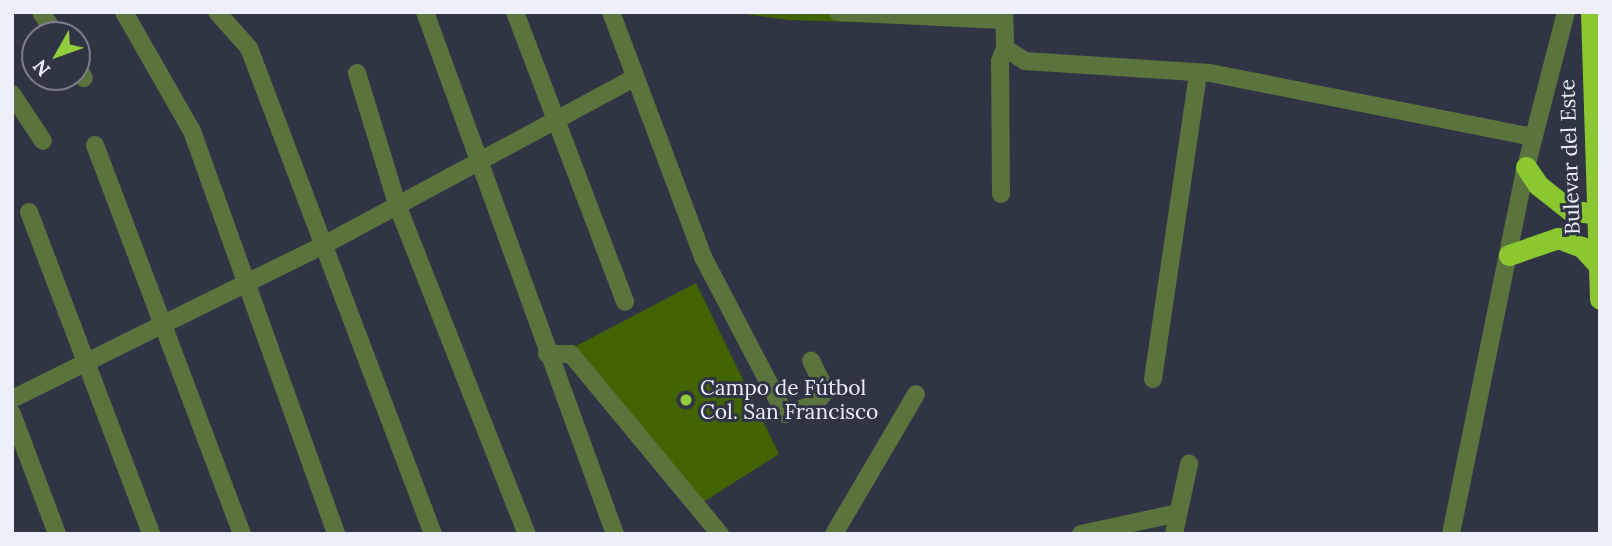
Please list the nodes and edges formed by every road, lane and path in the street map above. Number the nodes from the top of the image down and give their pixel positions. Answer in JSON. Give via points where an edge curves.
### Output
{"nodes":[{"id":1,"x":124,"y":12,"type":"edge"},
{"id":2,"x":217,"y":12,"type":"edge"},
{"id":3,"x":425,"y":12,"type":"edge"},
{"id":4,"x":515,"y":12,"type":"edge"},
{"id":5,"x":611,"y":12,"type":"edge"},
{"id":6,"x":838,"y":12,"type":"edge"},
{"id":7,"x":1566,"y":12,"type":"edge"},
{"id":8,"x":1591,"y":12,"type":"edge"},
{"id":9,"x":1003,"y":16,"type":"edge"},
{"id":10,"x":1005,"y":48,"type":"junction"},
{"id":11,"x":1198,"y":72,"type":"junction"},
{"id":12,"x":357,"y":73,"type":"dead end"},
{"id":13,"x":632,"y":79,"type":"junction"},
{"id":14,"x":12,"y":94,"type":"edge"},
{"id":15,"x":557,"y":122,"type":"junction"},
{"id":16,"x":1534,"y":137,"type":"junction"},
{"id":17,"x":43,"y":141,"type":"dead end"},
{"id":18,"x":95,"y":145,"type":"dead end"},
{"id":19,"x":478,"y":165,"type":"junction"},
{"id":20,"x":1526,"y":167,"type":"junction"},
{"id":21,"x":1001,"y":194,"type":"dead end"},
{"id":22,"x":398,"y":207,"type":"junction"},
{"id":23,"x":29,"y":212,"type":"dead end"},
{"id":24,"x":1597,"y":213,"type":"edge"},
{"id":25,"x":1558,"y":238,"type":"junction"},
{"id":26,"x":322,"y":246,"type":"junction"},
{"id":27,"x":1509,"y":255,"type":"junction"},
{"id":28,"x":1599,"y":266,"type":"edge"},
{"id":29,"x":245,"y":285,"type":"junction"},
{"id":30,"x":1600,"y":299,"type":"edge"},
{"id":31,"x":625,"y":302,"type":"dead end"},
{"id":32,"x":166,"y":324,"type":"junction"},
{"id":33,"x":547,"y":354,"type":"junction"},
{"id":34,"x":811,"y":360,"type":"dead end"},
{"id":35,"x":88,"y":361,"type":"junction"},
{"id":36,"x":1153,"y":379,"type":"dead end"},
{"id":37,"x":916,"y":394,"type":"dead end"},
{"id":38,"x":12,"y":399,"type":"edge"},
{"id":39,"x":12,"y":414,"type":"edge"},
{"id":40,"x":1189,"y":464,"type":"dead end"},
{"id":41,"x":1178,"y":513,"type":"junction"},
{"id":42,"x":57,"y":534,"type":"edge"},
{"id":43,"x":151,"y":534,"type":"edge"},
{"id":44,"x":242,"y":534,"type":"edge"},
{"id":45,"x":337,"y":534,"type":"edge"},
{"id":46,"x":433,"y":534,"type":"edge"},
{"id":47,"x":527,"y":534,"type":"edge"},
{"id":48,"x":615,"y":534,"type":"edge"},
{"id":49,"x":720,"y":534,"type":"edge"},
{"id":50,"x":834,"y":534,"type":"edge"},
{"id":51,"x":1081,"y":534,"type":"edge"},
{"id":52,"x":1174,"y":534,"type":"edge"},
{"id":53,"x":1451,"y":534,"type":"edge"}],
"edges":[{"from":1,"to":29,"type":"street","via":[[192,131]]},
{"from":2,"to":26,"type":"street","via":[[249,48]]},
{"from":3,"to":19,"type":"street"},
{"from":4,"to":15,"type":"street"},
{"from":5,"to":13,"type":"street"},
{"from":6,"to":9,"type":"street"},
{"from":7,"to":16,"type":"street"},
{"from":8,"to":24,"type":"highway","name":"Bulevar del Este"},
{"from":9,"to":10,"type":"street"},
{"from":10,"to":11,"type":"street","via":[[1047,66]]},
{"from":10,"to":21,"type":"street"},
{"from":11,"to":16,"type":"street"},
{"from":11,"to":36,"type":"street"},
{"from":12,"to":22,"type":"street"},
{"from":13,"to":15,"type":"street"},
{"from":13,"to":34,"type":"street","via":[[703,257],[785,414],[815,404],[827,391]]},
{"from":14,"to":17,"type":"street"},
{"from":15,"to":19,"type":"street"},
{"from":15,"to":31,"type":"street"},
{"from":16,"to":20,"type":"street"},
{"from":18,"to":32,"type":"street"},
{"from":19,"to":22,"type":"street"},
{"from":19,"to":33,"type":"street"},
{"from":20,"to":24,"type":"highway","via":[[1538,185],[1571,211]]},
{"from":20,"to":27,"type":"street"},
{"from":22,"to":26,"type":"street"},
{"from":22,"to":47,"type":"street"},
{"from":23,"to":35,"type":"street"},
{"from":24,"to":25,"type":"highway"},
{"from":24,"to":28,"type":"highway","name":"Bulevar del Este"},
{"from":25,"to":27,"type":"highway"},
{"from":25,"to":28,"type":"highway","via":[[1582,247]]},
{"from":26,"to":29,"type":"street"},
{"from":26,"to":46,"type":"street"},
{"from":27,"to":53,"type":"street"},
{"from":28,"to":30,"type":"highway","name":"Bulevar del Este"},
{"from":29,"to":32,"type":"street"},
{"from":29,"to":45,"type":"street"},
{"from":32,"to":35,"type":"street"},
{"from":32,"to":44,"type":"street"},
{"from":33,"to":48,"type":"street"},
{"from":33,"to":49,"type":"street","via":[[571,354]]},
{"from":35,"to":38,"type":"street"},
{"from":35,"to":43,"type":"street"},
{"from":37,"to":50,"type":"street"},
{"from":39,"to":42,"type":"street"},
{"from":40,"to":41,"type":"street"},
{"from":41,"to":51,"type":"street"},
{"from":41,"to":52,"type":"street"}]}
